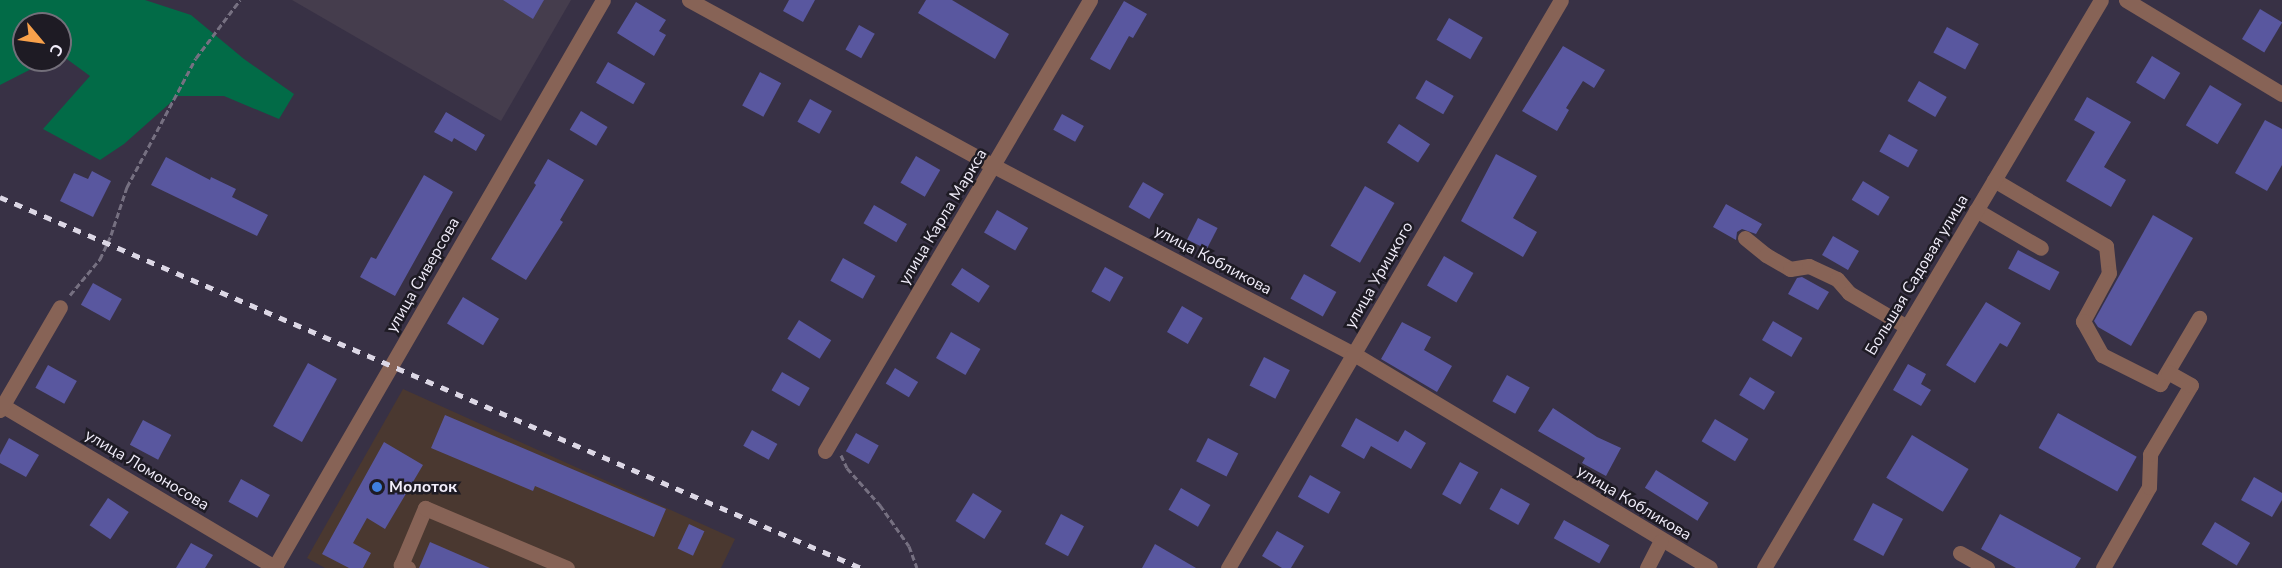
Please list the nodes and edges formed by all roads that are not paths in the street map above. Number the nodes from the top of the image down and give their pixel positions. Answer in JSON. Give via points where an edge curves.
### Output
{"nodes":[{"id":1,"x":603,"y":0,"type":"edge"},
{"id":2,"x":689,"y":0,"type":"edge"},
{"id":3,"x":1090,"y":0,"type":"edge"},
{"id":4,"x":1561,"y":0,"type":"edge"},
{"id":5,"x":2101,"y":0,"type":"edge"},
{"id":6,"x":2126,"y":0,"type":"edge"},
{"id":7,"x":2282,"y":94,"type":"edge"},
{"id":8,"x":994,"y":166,"type":"junction"},
{"id":9,"x":1994,"y":180,"type":"junction"},
{"id":10,"x":1976,"y":210,"type":"junction"},
{"id":11,"x":1745,"y":238,"type":"dead end"},
{"id":12,"x":2041,"y":248,"type":"dead end"},
{"id":13,"x":60,"y":307,"type":"road end"},
{"id":14,"x":2199,"y":318,"type":"dead end"},
{"id":15,"x":1907,"y":327,"type":"junction"},
{"id":16,"x":1354,"y":354,"type":"junction"},
{"id":17,"x":2168,"y":372,"type":"junction"},
{"id":18,"x":1,"y":406,"type":"edge"},
{"id":19,"x":825,"y":451,"type":"dead end"},
{"id":20,"x":1661,"y":541,"type":"junction"},
{"id":21,"x":1960,"y":553,"type":"dead end"},
{"id":22,"x":274,"y":568,"type":"edge"},
{"id":23,"x":408,"y":568,"type":"edge"},
{"id":24,"x":567,"y":568,"type":"edge"},
{"id":25,"x":1228,"y":568,"type":"edge"},
{"id":26,"x":1647,"y":568,"type":"edge"},
{"id":27,"x":1710,"y":568,"type":"edge"},
{"id":28,"x":1764,"y":568,"type":"edge"},
{"id":29,"x":1987,"y":568,"type":"edge"},
{"id":30,"x":2103,"y":568,"type":"edge"}],
"edges":[{"from":1,"to":22,"type":"street","name":"улица Сиверсова"},
{"from":2,"to":8,"type":"street","name":"улица Кобликова"},
{"from":3,"to":8,"type":"street","name":"улица Карла Маркса"},
{"from":4,"to":16,"type":"street","name":"улица Урицкого"},
{"from":5,"to":9,"type":"street","name":"Большая Садовая улица"},
{"from":6,"to":7,"type":"street"},
{"from":8,"to":16,"type":"street","name":"улица Кобликова"},
{"from":8,"to":19,"type":"street","name":"улица Карла Маркса"},
{"from":9,"to":10,"type":"street","name":"Большая Садовая улица"},
{"from":9,"to":17,"type":"street","via":[[2106,246],[2109,273],[2083,321],[2102,355],[2160,384]]},
{"from":10,"to":12,"type":"street"},
{"from":10,"to":15,"type":"street","name":"Большая Садовая улица"},
{"from":11,"to":15,"type":"street","via":[[1790,269],[1809,266],[1837,279],[1849,293]]},
{"from":13,"to":18,"type":"street"},
{"from":14,"to":17,"type":"street"},
{"from":15,"to":28,"type":"street","name":"Большая Садовая улица"},
{"from":16,"to":20,"type":"street","name":"улица Кобликова"},
{"from":16,"to":25,"type":"street","name":"улица Урицкого"},
{"from":17,"to":30,"type":"street","via":[[2191,385],[2150,454],[2149,488]]},
{"from":18,"to":22,"type":"street","name":"улица Ломоносова"},
{"from":20,"to":26,"type":"street"},
{"from":20,"to":27,"type":"street","name":"улица Кобликова"},
{"from":21,"to":29,"type":"street"},
{"from":23,"to":24,"type":"street","via":[[400,565],[424,508]]}]}
